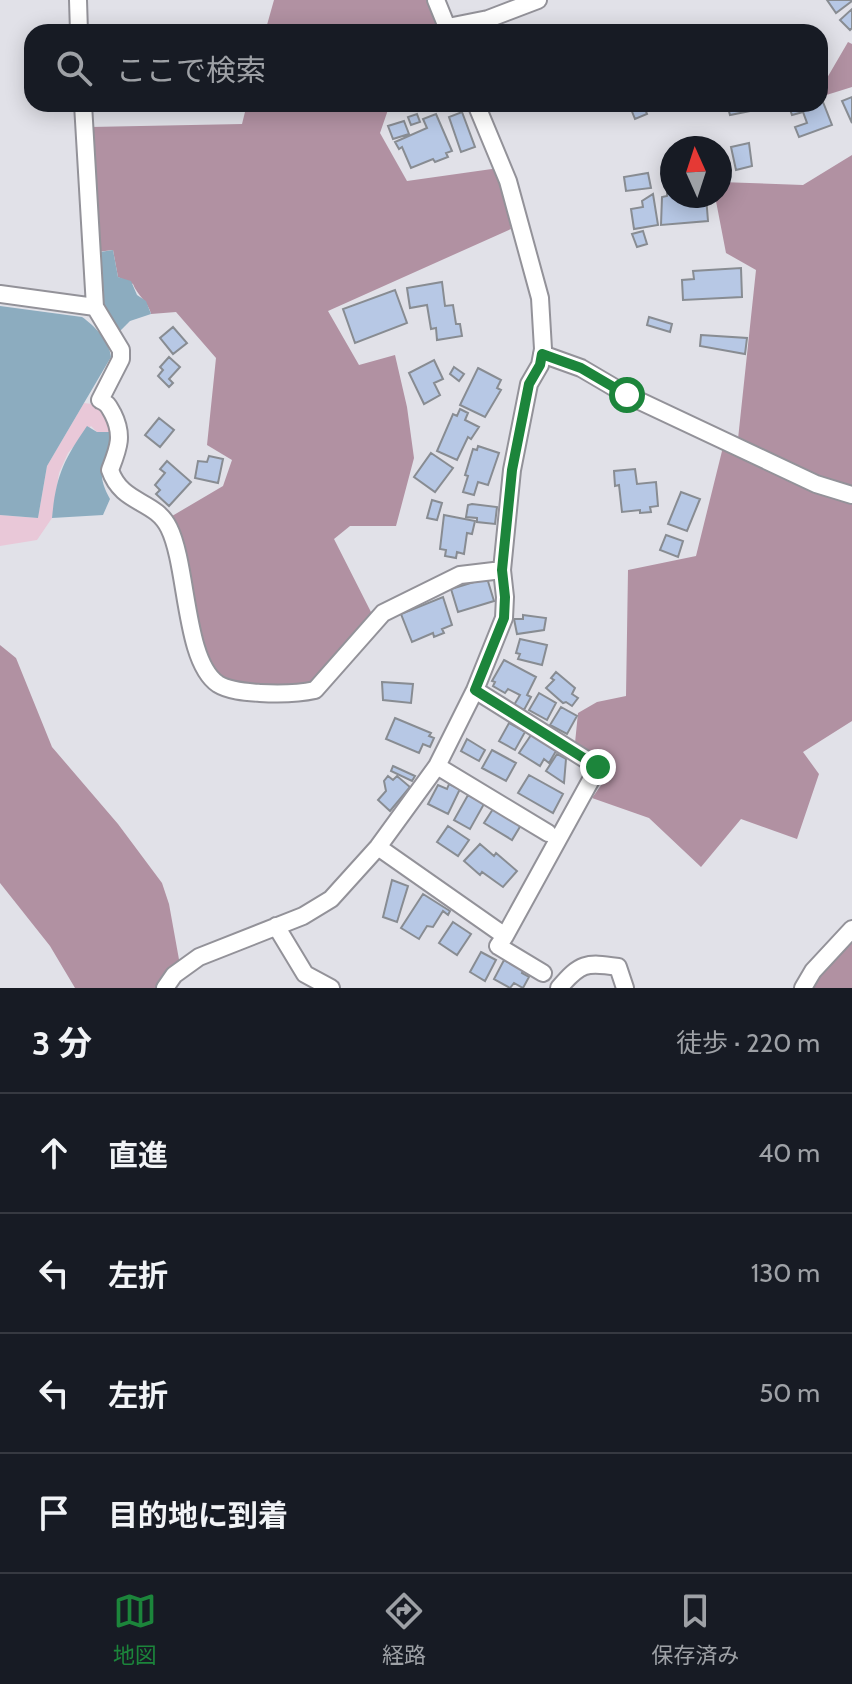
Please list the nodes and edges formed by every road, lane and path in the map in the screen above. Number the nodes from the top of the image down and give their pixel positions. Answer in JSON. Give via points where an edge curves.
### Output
{"nodes":[{"id":1,"x":78,"y":0,"type":"edge"},
{"id":2,"x":436,"y":0,"type":"edge"},
{"id":3,"x":538,"y":0,"type":"edge"},
{"id":4,"x":79,"y":24,"type":"edge"},
{"id":5,"x":446,"y":24,"type":"edge"},
{"id":6,"x":470,"y":24,"type":"edge"},
{"id":7,"x":83,"y":112,"type":"edge"},
{"id":8,"x":479,"y":112,"type":"edge"},
{"id":9,"x":0,"y":294,"type":"edge"},
{"id":10,"x":95,"y":307,"type":"junction"},
{"id":11,"x":542,"y":354,"type":"junction"},
{"id":12,"x":852,"y":495,"type":"edge"},
{"id":13,"x":502,"y":570,"type":"junction"},
{"id":14,"x":475,"y":690,"type":"junction"},
{"id":15,"x":437,"y":766,"type":"junction"},
{"id":16,"x":548,"y":833,"type":"dead end"},
{"id":17,"x":378,"y":847,"type":"junction"},
{"id":18,"x":276,"y":926,"type":"junction"},
{"id":19,"x":852,"y":929,"type":"edge"},
{"id":20,"x":505,"y":936,"type":"junction"},
{"id":21,"x":543,"y":973,"type":"dead end"},
{"id":22,"x":165,"y":988,"type":"edge"},
{"id":23,"x":331,"y":988,"type":"edge"},
{"id":24,"x":559,"y":988,"type":"edge"},
{"id":25,"x":625,"y":988,"type":"edge"},
{"id":26,"x":803,"y":988,"type":"edge"}],
"edges":[{"from":1,"to":4,"type":"street"},
{"from":2,"to":5,"type":"street"},
{"from":3,"to":6,"type":"street"},
{"from":7,"to":10,"type":"street"},
{"from":8,"to":11,"type":"street","via":[[508,181],[540,298]]},
{"from":9,"to":10,"type":"street"},
{"from":10,"to":13,"type":"street","via":[[121,350],[100,400],[119,426],[121,443],[110,470],[114,484],[170,529],[198,653],[220,685],[282,694],[315,690],[383,613],[460,575]]},
{"from":11,"to":12,"type":"street","via":[[581,368],[816,484]]},
{"from":11,"to":13,"type":"street","via":[[529,384],[514,458]]},
{"from":13,"to":14,"type":"street","via":[[504,618]]},
{"from":14,"to":15,"type":"street"},
{"from":14,"to":20,"type":"street","via":[[598,767]]},
{"from":15,"to":16,"type":"street"},
{"from":15,"to":17,"type":"street"},
{"from":17,"to":18,"type":"street","via":[[331,899]]},
{"from":17,"to":20,"type":"street"},
{"from":18,"to":22,"type":"street","via":[[199,957]]},
{"from":18,"to":23,"type":"street","via":[[305,974]]},
{"from":19,"to":26,"type":"street"},
{"from":20,"to":21,"type":"street","via":[[498,946]]},
{"from":24,"to":25,"type":"street","via":[[572,972],[597,964],[618,967]]}]}
